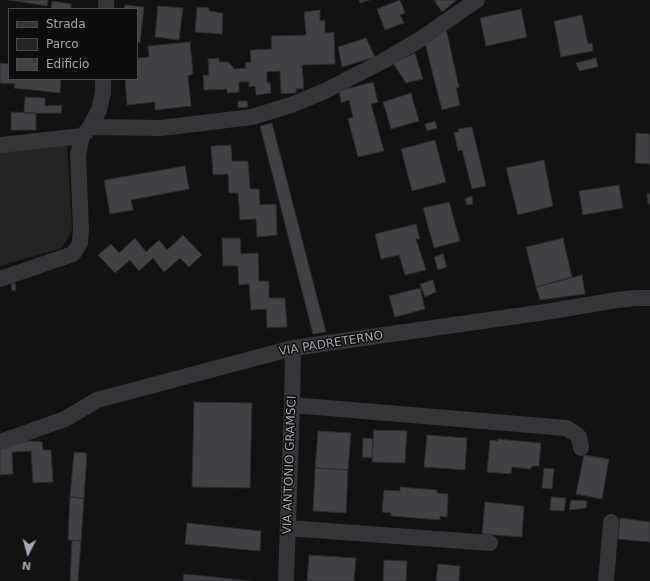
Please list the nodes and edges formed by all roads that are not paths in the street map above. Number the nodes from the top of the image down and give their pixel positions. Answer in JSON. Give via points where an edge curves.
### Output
{"nodes":[{"id":1,"x":477,"y":0,"type":"edge"},
{"id":2,"x":103,"y":80,"type":"edge"},
{"id":3,"x":86,"y":131,"type":"junction"},
{"id":4,"x":0,"y":145,"type":"edge"},
{"id":5,"x":0,"y":279,"type":"edge"},
{"id":6,"x":650,"y":298,"type":"edge"},
{"id":7,"x":293,"y":348,"type":"junction"},
{"id":8,"x":292,"y":406,"type":"junction"},
{"id":9,"x":0,"y":442,"type":"edge"},
{"id":10,"x":581,"y":448,"type":"dead end"},
{"id":11,"x":611,"y":522,"type":"dead end"},
{"id":12,"x":288,"y":528,"type":"junction"},
{"id":13,"x":490,"y":543,"type":"dead end"},
{"id":14,"x":286,"y":581,"type":"edge"},
{"id":15,"x":606,"y":581,"type":"edge"}],
"edges":[{"from":1,"to":3,"type":"street","via":[[385,60],[325,91],[291,105],[252,117],[161,128]]},
{"from":2,"to":3,"type":"street","via":[[99,110]]},
{"from":3,"to":4,"type":"street"},
{"from":3,"to":5,"type":"street","via":[[78,155],[80,243],[73,254]]},
{"from":6,"to":7,"type":"street","name":"VIA PADRETERNO","via":[[617,300]]},
{"from":7,"to":8,"type":"street","name":"VIA ANTONIO GRAMSCI"},
{"from":7,"to":9,"type":"street","name":"VIA PADRETERNO","via":[[97,400],[65,420]]},
{"from":8,"to":10,"type":"street","via":[[566,428],[579,437]]},
{"from":8,"to":12,"type":"street","name":"VIA ANTONIO GRAMSCI"},
{"from":11,"to":15,"type":"street"},
{"from":12,"to":13,"type":"street"},
{"from":12,"to":14,"type":"street","name":"VIA ANTONIO GRAMSCI"}]}
